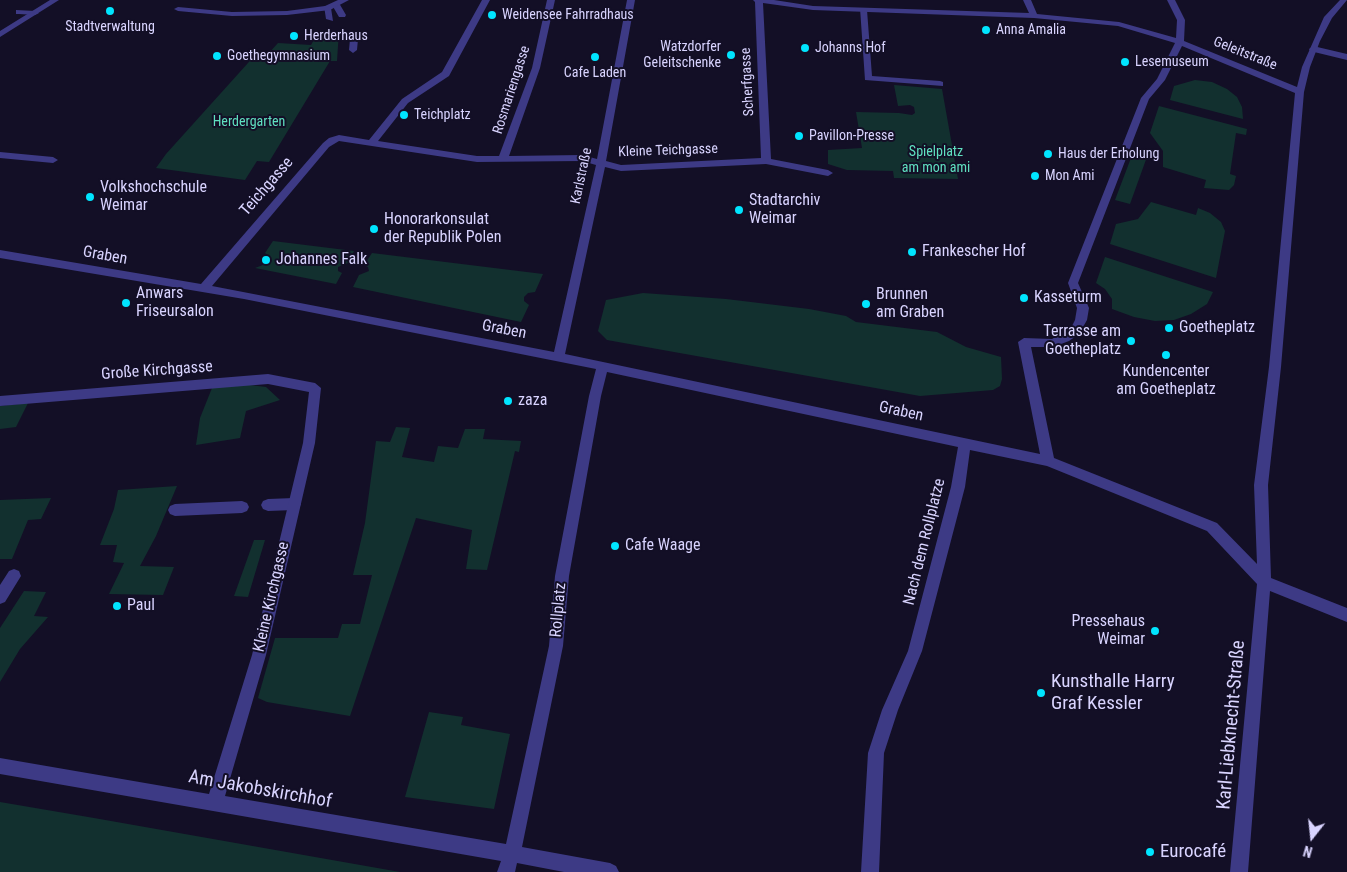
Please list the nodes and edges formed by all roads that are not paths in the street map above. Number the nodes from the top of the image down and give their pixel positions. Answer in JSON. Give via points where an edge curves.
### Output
{"nodes":[{"id":1,"x":55,"y":0,"type":"edge"},
{"id":2,"x":345,"y":0,"type":"edge"},
{"id":3,"x":486,"y":0,"type":"edge"},
{"id":4,"x":551,"y":0,"type":"edge"},
{"id":5,"x":631,"y":0,"type":"edge"},
{"id":6,"x":1027,"y":0,"type":"edge"},
{"id":7,"x":1171,"y":0,"type":"edge"},
{"id":8,"x":1344,"y":0,"type":"edge"},
{"id":9,"x":758,"y":1,"type":"edge"},
{"id":10,"x":336,"y":5,"type":"junction"},
{"id":11,"x":327,"y":8,"type":"junction"},
{"id":12,"x":178,"y":9,"type":"dead end"},
{"id":13,"x":863,"y":10,"type":"junction"},
{"id":14,"x":19,"y":12,"type":"dead end"},
{"id":15,"x":35,"y":13,"type":"junction"},
{"id":16,"x":342,"y":15,"type":"dead end"},
{"id":17,"x":1034,"y":16,"type":"junction"},
{"id":18,"x":330,"y":19,"type":"dead end"},
{"id":19,"x":0,"y":35,"type":"edge"},
{"id":20,"x":354,"y":39,"type":"dead end"},
{"id":21,"x":1180,"y":42,"type":"junction"},
{"id":22,"x":1192,"y":43,"type":"dead end"},
{"id":23,"x":1314,"y":45,"type":"junction"},
{"id":24,"x":1347,"y":48,"type":"edge"},
{"id":25,"x":353,"y":50,"type":"dead end"},
{"id":26,"x":1347,"y":57,"type":"edge"},
{"id":27,"x":940,"y":84,"type":"dead end"},
{"id":28,"x":1300,"y":92,"type":"junction"},
{"id":29,"x":371,"y":143,"type":"junction"},
{"id":30,"x":419,"y":152,"type":"joint"},
{"id":31,"x":0,"y":155,"type":"edge"},
{"id":32,"x":504,"y":159,"type":"junction"},
{"id":33,"x":53,"y":160,"type":"dead end"},
{"id":34,"x":601,"y":163,"type":"junction"},
{"id":35,"x":768,"y":164,"type":"junction"},
{"id":36,"x":828,"y":173,"type":"dead end"},
{"id":37,"x":0,"y":254,"type":"edge"},
{"id":38,"x":203,"y":289,"type":"junction"},
{"id":39,"x":558,"y":358,"type":"junction"},
{"id":40,"x":603,"y":366,"type":"junction"},
{"id":41,"x":315,"y":388,"type":"joint"},
{"id":42,"x":0,"y":401,"type":"edge"},
{"id":43,"x":965,"y":442,"type":"junction"},
{"id":44,"x":1048,"y":460,"type":"junction"},
{"id":45,"x":294,"y":504,"type":"junction"},
{"id":46,"x":268,"y":505,"type":"dead end"},
{"id":47,"x":242,"y":507,"type":"dead end"},
{"id":48,"x":175,"y":510,"type":"dead end"},
{"id":49,"x":14,"y":576,"type":"dead end"},
{"id":50,"x":1264,"y":582,"type":"junction"},
{"id":51,"x":0,"y":597,"type":"edge"},
{"id":52,"x":1347,"y":615,"type":"edge"},
{"id":53,"x":0,"y":766,"type":"edge"},
{"id":54,"x":215,"y":802,"type":"junction"},
{"id":55,"x":512,"y":854,"type":"junction"},
{"id":56,"x":506,"y":872,"type":"edge"},
{"id":57,"x":610,"y":872,"type":"edge"},
{"id":58,"x":870,"y":872,"type":"edge"},
{"id":59,"x":1239,"y":872,"type":"edge"}],
"edges":[{"from":1,"to":15,"type":"street"},
{"from":2,"to":10,"type":"street"},
{"from":3,"to":29,"type":"street","via":[[446,74],[405,101]]},
{"from":4,"to":32,"type":"street","name":"Rosmariengasse","via":[[536,68]]},
{"from":5,"to":34,"type":"street","name":"Karlstraße"},
{"from":6,"to":17,"type":"street"},
{"from":7,"to":21,"type":"street","via":[[1181,20]]},
{"from":8,"to":23,"type":"street","via":[[1328,17]]},
{"from":9,"to":13,"type":"street","name":"Geleitstraße"},
{"from":9,"to":35,"type":"street","name":"Scherfgasse"},
{"from":10,"to":11,"type":"street"},
{"from":10,"to":16,"type":"street"},
{"from":11,"to":12,"type":"street","via":[[241,14]]},
{"from":11,"to":18,"type":"street"},
{"from":13,"to":17,"type":"street","name":"Geleitstraße"},
{"from":13,"to":27,"type":"street","via":[[868,78]]},
{"from":14,"to":15,"type":"street"},
{"from":15,"to":19,"type":"street"},
{"from":17,"to":21,"type":"street","name":"Geleitstraße","via":[[1119,24]]},
{"from":20,"to":25,"type":"street"},
{"from":21,"to":22,"type":"street","name":"Geleitstraße"},
{"from":21,"to":28,"type":"street","name":"Geleitstraße"},
{"from":21,"to":44,"type":"street","via":[[1161,80],[1145,98],[1073,283],[1083,308],[1081,320],[1075,331],[1053,343],[1024,342]]},
{"from":23,"to":24,"type":"street"},
{"from":23,"to":26,"type":"street"},
{"from":23,"to":28,"type":"street"},
{"from":28,"to":50,"type":"street","via":[[1276,367],[1261,485]]},
{"from":29,"to":30,"type":"street","name":"Teichgasse"},
{"from":29,"to":38,"type":"street","name":"Teichgasse","via":[[340,138],[332,140]]},
{"from":30,"to":32,"type":"street","name":"Kleine Teichgasse"},
{"from":31,"to":33,"type":"street"},
{"from":32,"to":34,"type":"street","name":"Kleine Teichgasse","via":[[582,158]]},
{"from":34,"to":35,"type":"street","name":"Kleine Teichgasse","via":[[621,168]]},
{"from":34,"to":39,"type":"street","name":"Karlstraße"},
{"from":35,"to":36,"type":"street","name":"Kleine Teichgasse"},
{"from":37,"to":38,"type":"street","name":"Graben"},
{"from":38,"to":39,"type":"street","name":"Graben"},
{"from":39,"to":40,"type":"street","name":"Graben"},
{"from":40,"to":43,"type":"street","name":"Graben"},
{"from":40,"to":55,"type":"street","name":"Rollplatz","via":[[562,576],[556,646]]},
{"from":41,"to":42,"type":"street","name":"Große Kirchgasse","via":[[268,379]]},
{"from":41,"to":45,"type":"street","name":"Kleine Kirchgasse","via":[[309,443]]},
{"from":43,"to":44,"type":"street","name":"Graben"},
{"from":43,"to":58,"type":"street","name":"Nach dem Rollplatze","via":[[958,488],[915,651],[876,753]]},
{"from":44,"to":50,"type":"street","via":[[1212,527]]},
{"from":45,"to":46,"type":"street"},
{"from":45,"to":54,"type":"street","name":"Kleine Kirchgasse","via":[[259,655]]},
{"from":47,"to":48,"type":"street"},
{"from":49,"to":51,"type":"street"},
{"from":50,"to":52,"type":"street"},
{"from":50,"to":59,"type":"street","name":"Karl-Liebknecht-Straße"},
{"from":53,"to":54,"type":"street","name":"Am Jakobskirchhof"},
{"from":54,"to":55,"type":"street","name":"Am Jakobskirchhof"},
{"from":55,"to":56,"type":"street","name":"Rollplatz"},
{"from":55,"to":57,"type":"street"}]}
